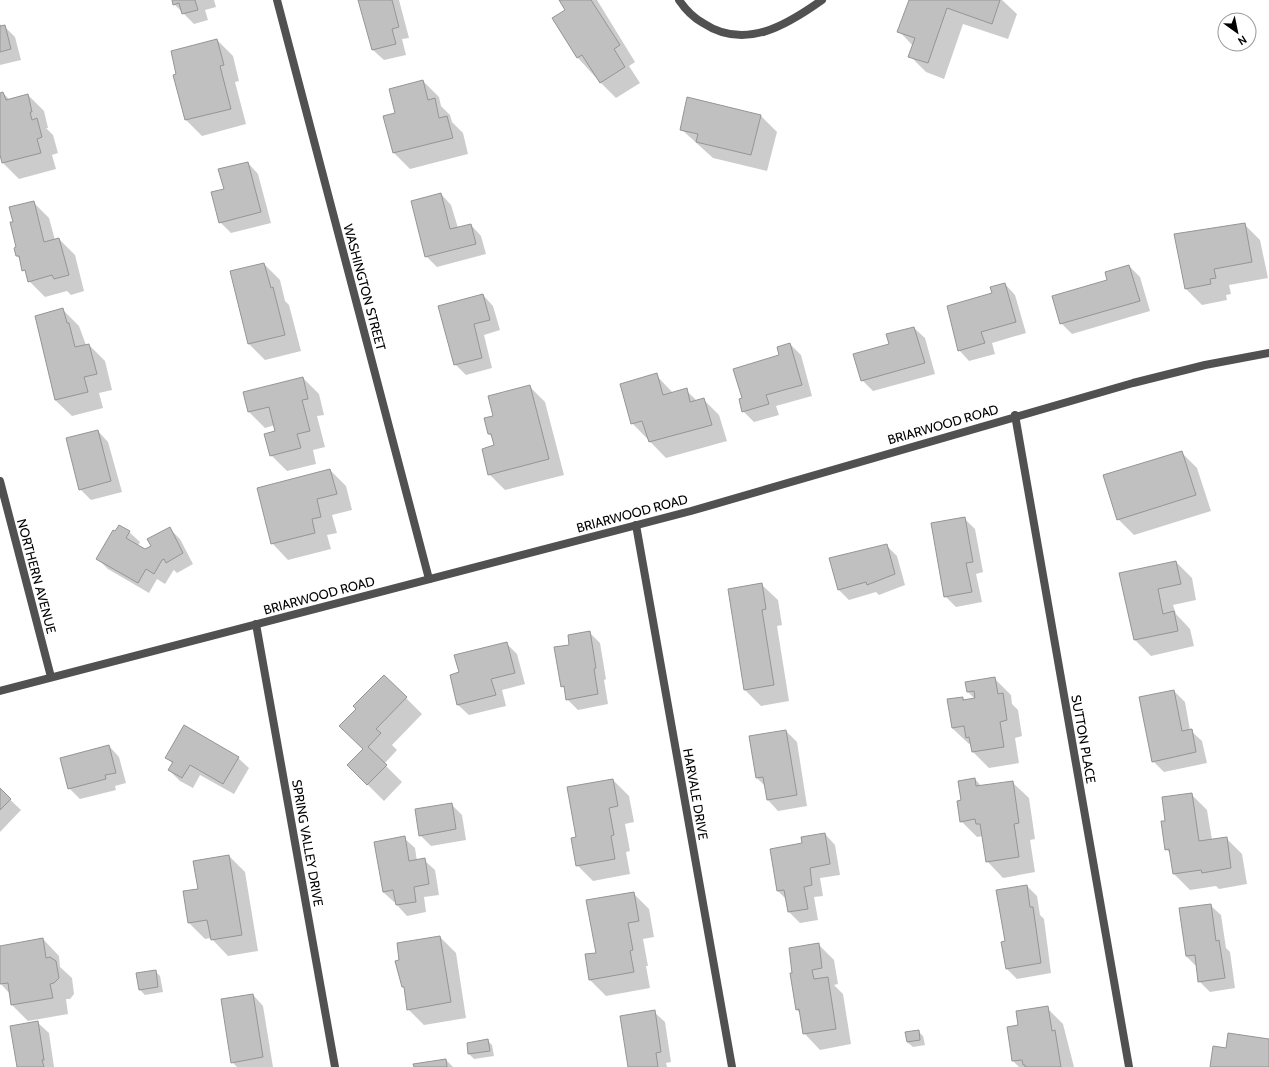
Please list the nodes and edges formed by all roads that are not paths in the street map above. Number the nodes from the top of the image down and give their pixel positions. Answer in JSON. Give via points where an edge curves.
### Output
{"nodes":[{"id":1,"x":277,"y":0,"type":"edge"},
{"id":2,"x":679,"y":0,"type":"edge"},
{"id":3,"x":822,"y":0,"type":"edge"},
{"id":4,"x":1269,"y":353,"type":"edge"},
{"id":5,"x":1015,"y":415,"type":"junction"},
{"id":6,"x":0,"y":481,"type":"edge"},
{"id":7,"x":636,"y":525,"type":"junction"},
{"id":8,"x":429,"y":579,"type":"junction"},
{"id":9,"x":256,"y":624,"type":"junction"},
{"id":10,"x":51,"y":677,"type":"junction"},
{"id":11,"x":0,"y":691,"type":"edge"},
{"id":12,"x":335,"y":1067,"type":"edge"},
{"id":13,"x":732,"y":1067,"type":"edge"},
{"id":14,"x":1129,"y":1067,"type":"edge"}],
"edges":[{"from":1,"to":8,"type":"street","name":"WASHINGTON STREET"},
{"from":2,"to":3,"type":"street","via":[[698,20],[728,35],[750,35],[771,30],[801,15]]},
{"from":4,"to":5,"type":"street","name":"BRIARWOOD ROAD","via":[[1205,365]]},
{"from":5,"to":7,"type":"street","name":"BRIARWOOD ROAD"},
{"from":5,"to":14,"type":"street","name":"SUTTON PLACE"},
{"from":6,"to":10,"type":"street","name":"NORTHERN AVENUE"},
{"from":7,"to":8,"type":"street","name":"BRIARWOOD ROAD"},
{"from":7,"to":13,"type":"street","name":"HARVALE DRIVE"},
{"from":8,"to":9,"type":"street","name":"BRIARWOOD ROAD"},
{"from":9,"to":10,"type":"street","name":"BRIARWOOD ROAD"},
{"from":9,"to":12,"type":"street","name":"SPRING VALLEY DRIVE"},
{"from":10,"to":11,"type":"street","name":"BRIARWOOD ROAD"}]}
